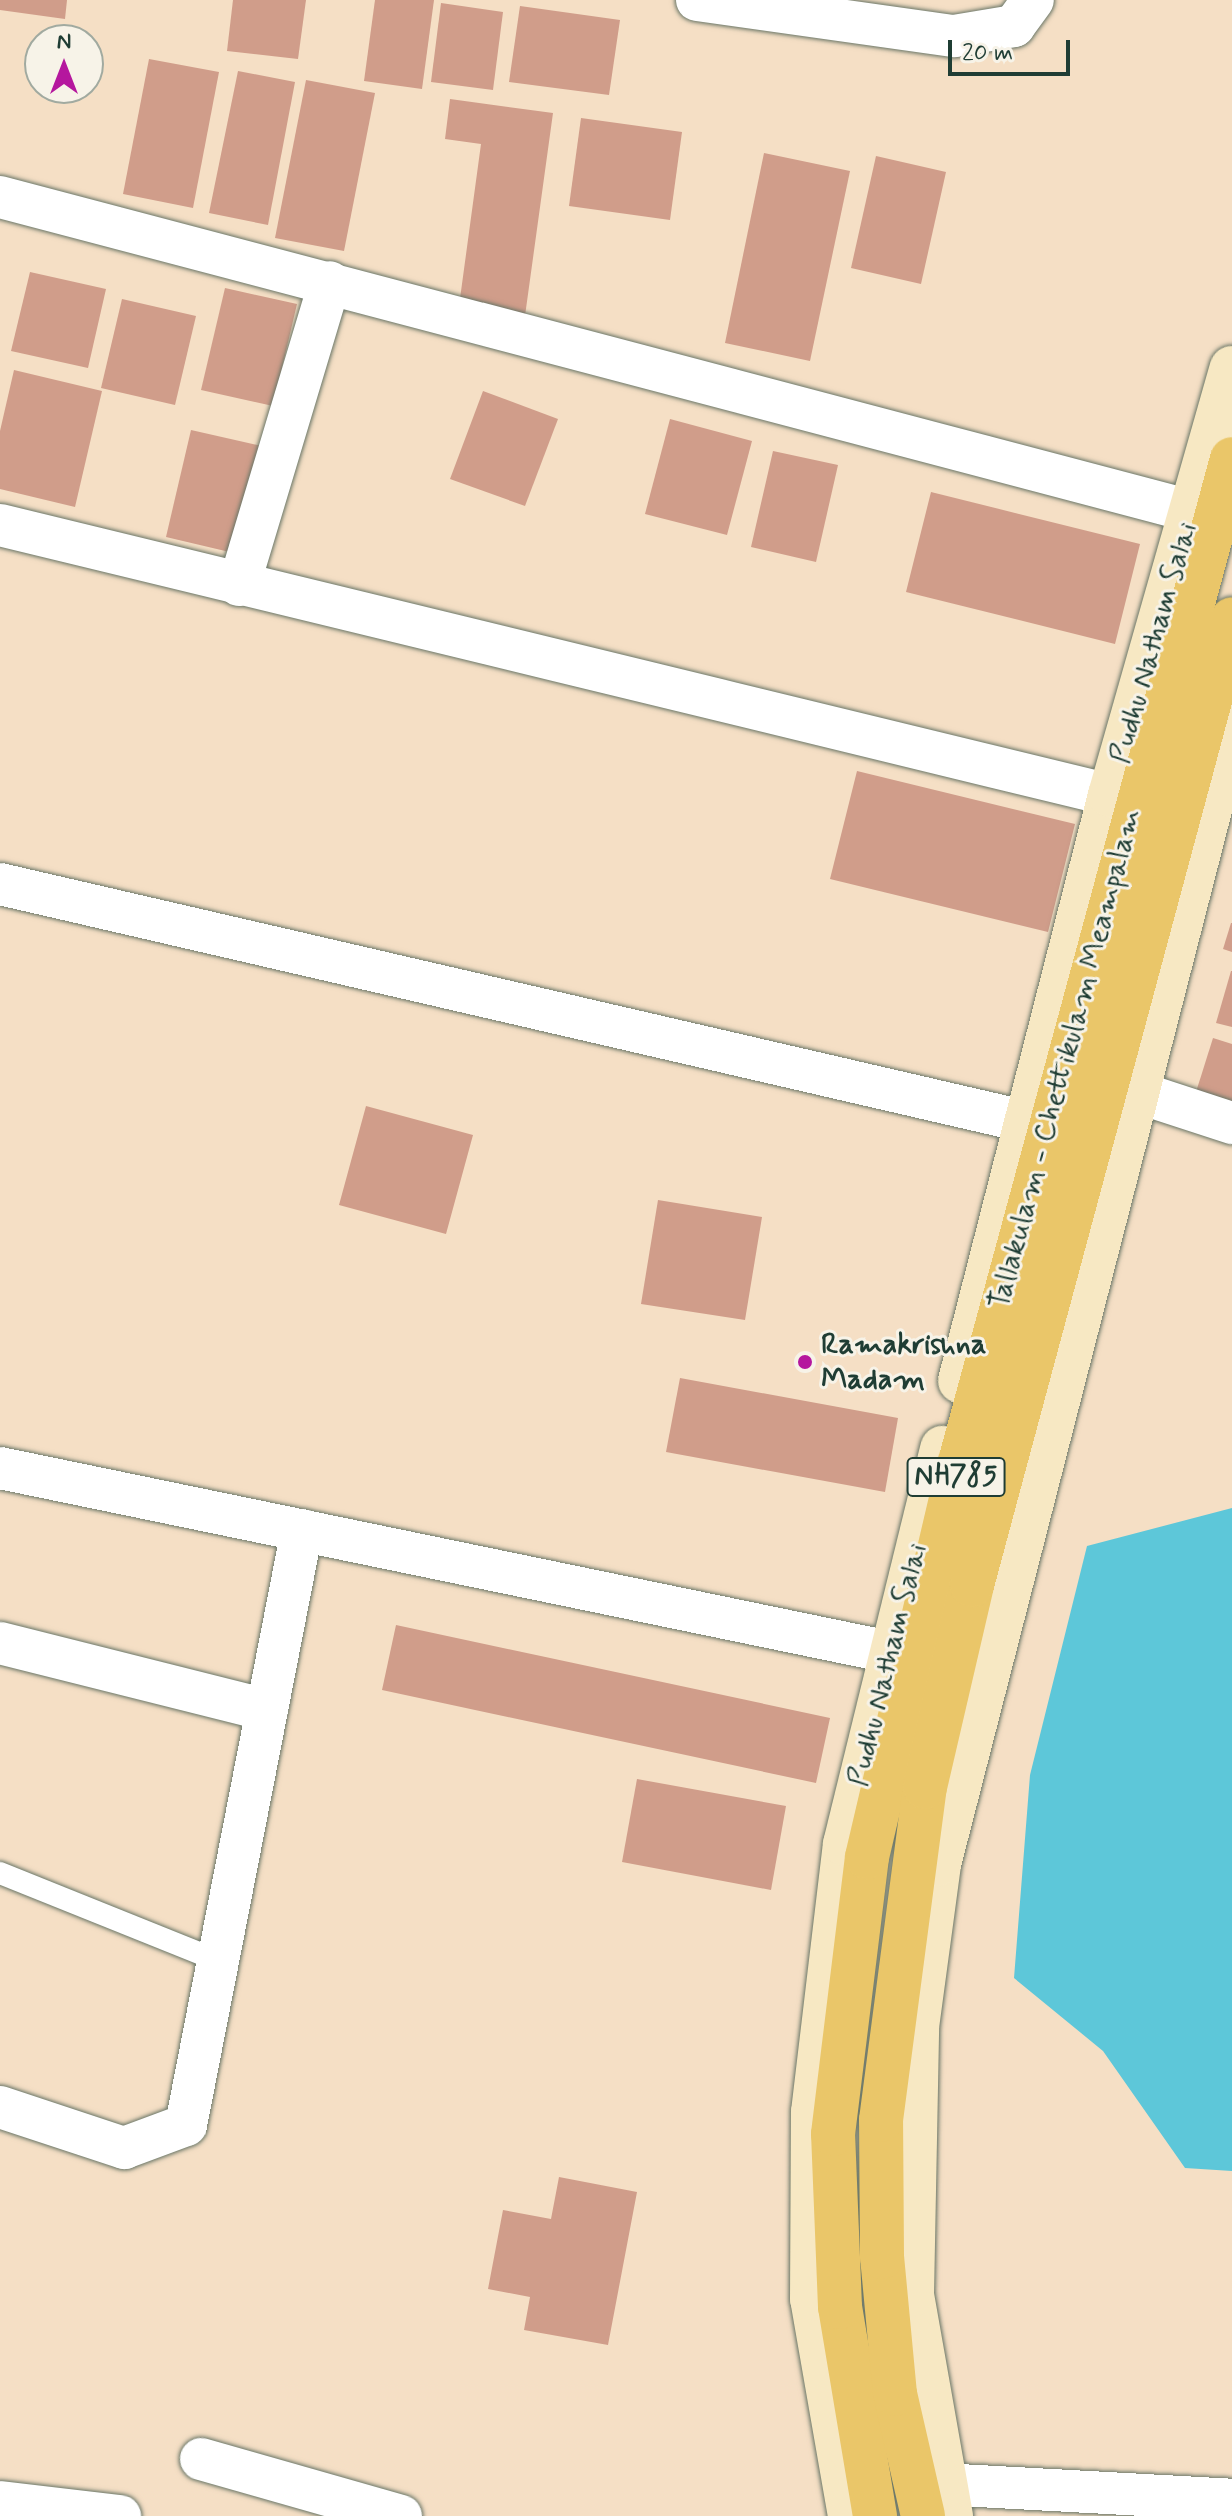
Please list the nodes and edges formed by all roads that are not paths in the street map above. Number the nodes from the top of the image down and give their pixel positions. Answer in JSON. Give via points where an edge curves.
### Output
{"nodes":[{"id":1,"x":697,"y":0,"type":"edge"},
{"id":2,"x":1033,"y":0,"type":"edge"},
{"id":3,"x":0,"y":197,"type":"edge"},
{"id":4,"x":330,"y":282,"type":"junction"},
{"id":5,"x":1232,"y":368,"type":"edge"},
{"id":6,"x":1232,"y":459,"type":"edge"},
{"id":7,"x":1191,"y":511,"type":"junction"},
{"id":8,"x":0,"y":525,"type":"edge"},
{"id":9,"x":239,"y":585,"type":"junction"},
{"id":10,"x":1232,"y":619,"type":"edge"},
{"id":11,"x":1232,"y":724,"type":"edge"},
{"id":12,"x":1110,"y":795,"type":"junction"},
{"id":13,"x":1219,"y":830,"type":"edge"},
{"id":14,"x":0,"y":884,"type":"edge"},
{"id":15,"x":1137,"y":1092,"type":"junction"},
{"id":16,"x":1028,"y":1122,"type":"junction"},
{"id":17,"x":1232,"y":1123,"type":"edge"},
{"id":18,"x":0,"y":1468,"type":"edge"},
{"id":19,"x":302,"y":1530,"type":"junction"},
{"id":20,"x":0,"y":1643,"type":"edge"},
{"id":21,"x":889,"y":1652,"type":"junction"},
{"id":22,"x":267,"y":1710,"type":"junction"},
{"id":23,"x":0,"y":1873,"type":"edge"},
{"id":24,"x":219,"y":1961,"type":"junction"},
{"id":25,"x":0,"y":2107,"type":"edge"},
{"id":26,"x":201,"y":2459,"type":"dead end"},
{"id":27,"x":1232,"y":2500,"type":"edge"},
{"id":28,"x":0,"y":2502,"type":"edge"},
{"id":29,"x":938,"y":2505,"type":"edge"},
{"id":30,"x":120,"y":2516,"type":"edge"},
{"id":31,"x":401,"y":2516,"type":"edge"},
{"id":32,"x":850,"y":2516,"type":"edge"},
{"id":33,"x":875,"y":2516,"type":"edge"}],
"edges":[{"from":1,"to":2,"type":"street","via":[[954,36],[1014,26]]},
{"from":3,"to":4,"type":"street"},
{"from":4,"to":7,"type":"street"},
{"from":4,"to":9,"type":"street"},
{"from":5,"to":7,"type":"main road","name":"Pudhu Natham Salai"},
{"from":6,"to":33,"type":"highway","name":"Tallakulam - Chettikulam Meampalam","number":"NH785","via":[[960,1462],[864,1872],[833,2134],[840,2307]]},
{"from":7,"to":12,"type":"main road","name":"Pudhu Natham Salai"},
{"from":8,"to":9,"type":"street"},
{"from":9,"to":12,"type":"street"},
{"from":10,"to":29,"type":"highway","name":"Tallakulam - Chettikulam Meampalam","number":"NH785","via":[[972,1585],[925,1787],[881,2120],[882,2257],[895,2394]]},
{"from":11,"to":13,"type":"main road"},
{"from":12,"to":16,"type":"main road","name":"Pudhu Natham Salai"},
{"from":13,"to":15,"type":"main road"},
{"from":14,"to":16,"type":"street"},
{"from":15,"to":17,"type":"street"},
{"from":15,"to":29,"type":"main road","via":[[982,1678],[931,1923],[917,2027],[912,2295]]},
{"from":16,"to":21,"type":"main road","name":"Pudhu Natham Salai"},
{"from":18,"to":19,"type":"street"},
{"from":19,"to":21,"type":"street"},
{"from":19,"to":22,"type":"street"},
{"from":20,"to":22,"type":"street"},
{"from":21,"to":32,"type":"main road","name":"Pudhu Natham Salai","via":[[827,1948],[813,2112],[812,2299]]},
{"from":22,"to":24,"type":"street"},
{"from":23,"to":24,"type":"lane"},
{"from":24,"to":25,"type":"street","via":[[186,2125],[124,2148]]},
{"from":26,"to":31,"type":"street"},
{"from":27,"to":29,"type":"street"},
{"from":28,"to":30,"type":"street"}]}
